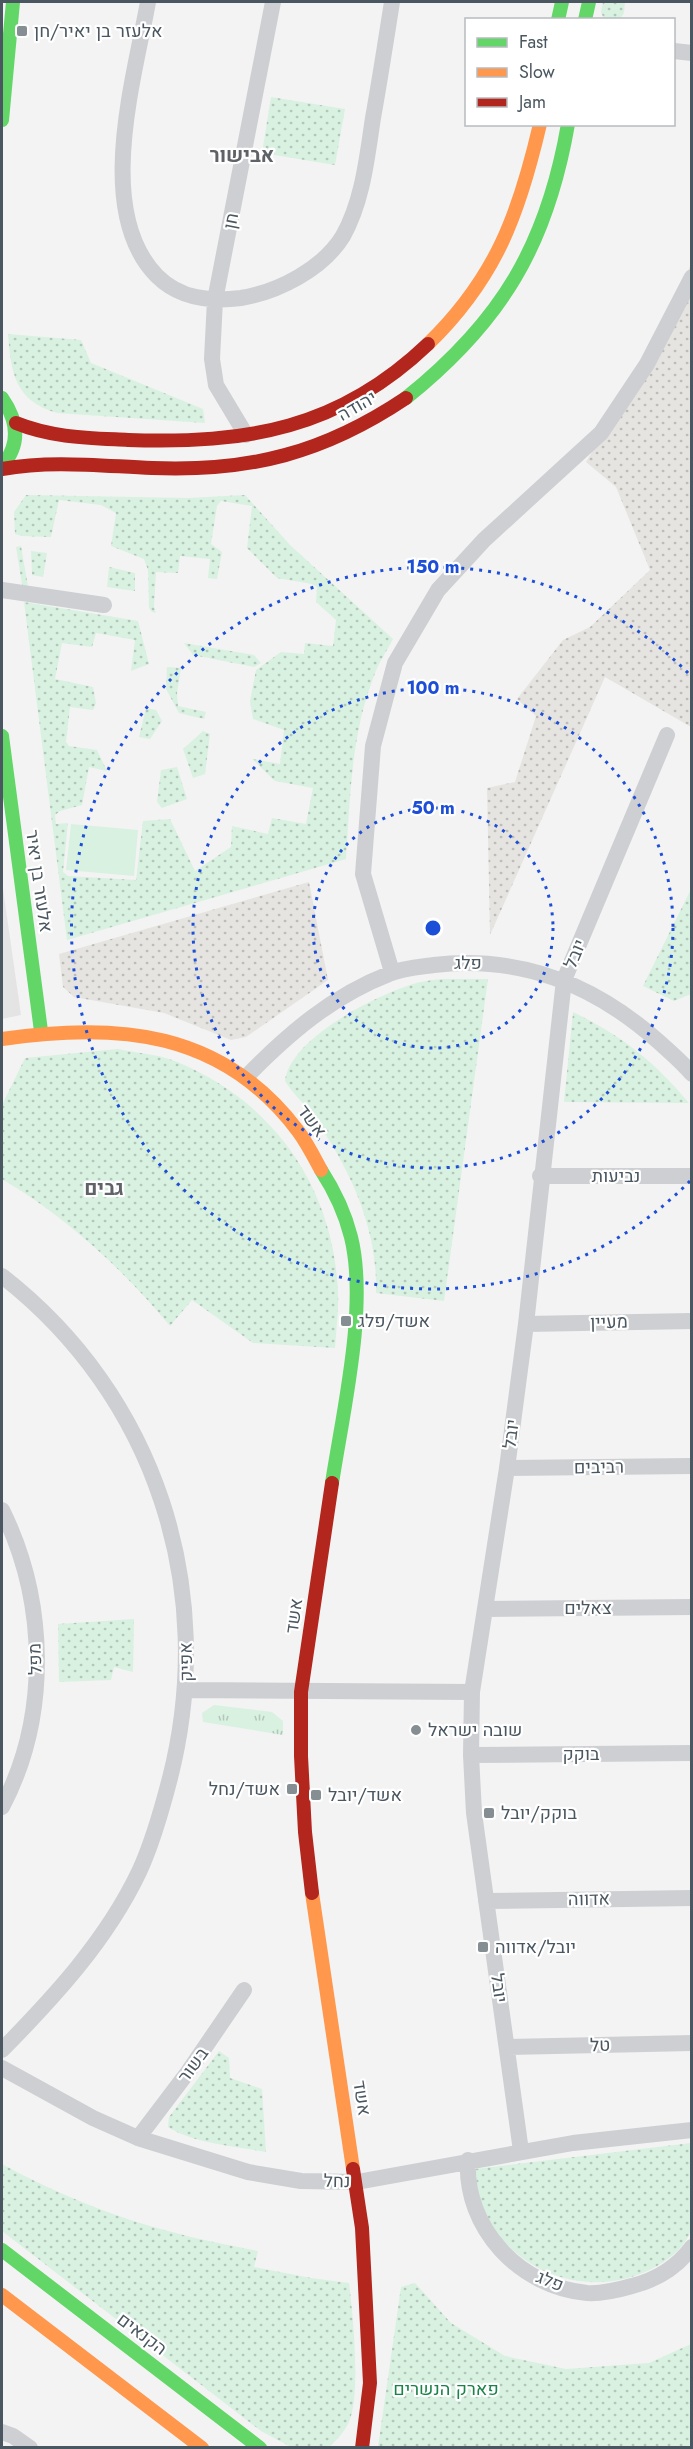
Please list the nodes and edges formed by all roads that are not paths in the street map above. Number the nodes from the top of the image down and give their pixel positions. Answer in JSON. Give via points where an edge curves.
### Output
{"nodes":[{"id":1,"x":13,"y":2,"type":"edge"},
{"id":2,"x":148,"y":2,"type":"edge"},
{"id":3,"x":273,"y":2,"type":"edge"},
{"id":4,"x":392,"y":2,"type":"edge"},
{"id":5,"x":562,"y":2,"type":"edge"},
{"id":6,"x":589,"y":2,"type":"edge"},
{"id":7,"x":558,"y":18,"type":"edge"},
{"id":8,"x":585,"y":18,"type":"edge"},
{"id":9,"x":675,"y":51,"type":"edge"},
{"id":10,"x":692,"y":52,"type":"edge"},
{"id":11,"x":2,"y":120,"type":"edge"},
{"id":12,"x":539,"y":126,"type":"edge"},
{"id":13,"x":568,"y":126,"type":"edge"},
{"id":14,"x":692,"y":277,"type":"edge"},
{"id":15,"x":216,"y":300,"type":"junction"},
{"id":16,"x":2,"y":398,"type":"edge"},
{"id":17,"x":16,"y":423,"type":"junction"},
{"id":18,"x":246,"y":435,"type":"junction"},
{"id":19,"x":2,"y":467,"type":"edge"},
{"id":20,"x":2,"y":590,"type":"edge"},
{"id":21,"x":104,"y":605,"type":"dead end"},
{"id":22,"x":667,"y":735,"type":"dead end"},
{"id":23,"x":2,"y":736,"type":"edge"},
{"id":24,"x":392,"y":972,"type":"junction"},
{"id":25,"x":564,"y":980,"type":"junction"},
{"id":26,"x":41,"y":1031,"type":"junction"},
{"id":27,"x":2,"y":1039,"type":"edge"},
{"id":28,"x":692,"y":1074,"type":"edge"},
{"id":29,"x":246,"y":1077,"type":"junction"},
{"id":30,"x":540,"y":1176,"type":"junction"},
{"id":31,"x":692,"y":1176,"type":"edge"},
{"id":32,"x":2,"y":1276,"type":"edge"},
{"id":33,"x":692,"y":1321,"type":"edge"},
{"id":34,"x":526,"y":1324,"type":"junction"},
{"id":35,"x":692,"y":1466,"type":"edge"},
{"id":36,"x":507,"y":1468,"type":"junction"},
{"id":37,"x":2,"y":1510,"type":"edge"},
{"id":38,"x":692,"y":1607,"type":"edge"},
{"id":39,"x":485,"y":1609,"type":"junction"},
{"id":40,"x":186,"y":1690,"type":"junction"},
{"id":41,"x":301,"y":1692,"type":"junction"},
{"id":42,"x":472,"y":1692,"type":"junction"},
{"id":43,"x":692,"y":1753,"type":"edge"},
{"id":44,"x":471,"y":1755,"type":"junction"},
{"id":45,"x":2,"y":1807,"type":"edge"},
{"id":46,"x":692,"y":1898,"type":"edge"},
{"id":47,"x":486,"y":1900,"type":"junction"},
{"id":48,"x":244,"y":1990,"type":"dead end"},
{"id":49,"x":692,"y":2043,"type":"edge"},
{"id":50,"x":508,"y":2047,"type":"junction"},
{"id":51,"x":2,"y":2050,"type":"edge"},
{"id":52,"x":2,"y":2068,"type":"edge"},
{"id":53,"x":692,"y":2130,"type":"edge"},
{"id":54,"x":138,"y":2138,"type":"junction"},
{"id":55,"x":521,"y":2151,"type":"junction"},
{"id":56,"x":468,"y":2160,"type":"junction"},
{"id":57,"x":357,"y":2182,"type":"junction"},
{"id":58,"x":692,"y":2247,"type":"edge"},
{"id":59,"x":2,"y":2250,"type":"edge"},
{"id":60,"x":2,"y":2295,"type":"edge"},
{"id":61,"x":2,"y":2432,"type":"edge"},
{"id":62,"x":30,"y":2448,"type":"edge"},
{"id":63,"x":202,"y":2448,"type":"edge"},
{"id":64,"x":260,"y":2448,"type":"edge"},
{"id":65,"x":362,"y":2448,"type":"edge"}],
"edges":[{"from":1,"to":11,"type":"street"},
{"from":2,"to":15,"type":"street","via":[[125,128],[124,197],[129,222],[136,248],[162,282],[197,299]]},
{"from":3,"to":15,"type":"street","name":"חן"},
{"from":4,"to":15,"type":"street","via":[[364,178],[342,237],[324,258],[297,279],[243,298]]},
{"from":5,"to":7,"type":"street"},
{"from":6,"to":8,"type":"street"},
{"from":9,"to":10,"type":"street"},
{"from":12,"to":18,"type":"street","name":"יהודה","via":[[524,186],[503,242],[474,290],[442,328],[411,358],[340,406],[295,424]]},
{"from":13,"to":19,"type":"street","name":"יהודה","via":[[540,227],[529,254],[497,306],[448,362],[377,417],[303,451],[250,463],[168,469],[27,464]]},
{"from":14,"to":24,"type":"street","via":[[647,364],[601,433],[484,540],[438,590],[395,663],[373,746],[363,874]]},
{"from":15,"to":18,"type":"street","name":"חן","via":[[212,359],[216,385]]},
{"from":16,"to":17,"type":"street"},
{"from":17,"to":18,"type":"street","name":"יהודה","via":[[53,435],[168,441]]},
{"from":17,"to":19,"type":"street","via":[[13,449]]},
{"from":20,"to":21,"type":"street"},
{"from":22,"to":25,"type":"street","name":"יובל"},
{"from":23,"to":26,"type":"street","name":"אלעזר בן יאיר"},
{"from":24,"to":25,"type":"street","name":"פלג","via":[[466,962],[499,964]]},
{"from":24,"to":29,"type":"street","name":"פלג","via":[[324,1008]]},
{"from":25,"to":28,"type":"street","name":"פלג","via":[[609,1003]]},
{"from":25,"to":30,"type":"street","name":"יובל"},
{"from":26,"to":27,"type":"street","name":"אשד"},
{"from":26,"to":29,"type":"street","name":"אשד","via":[[136,1032],[198,1051]]},
{"from":29,"to":41,"type":"street","name":"אשד","via":[[278,1106],[313,1151],[342,1211],[353,1254],[355,1329]]},
{"from":30,"to":31,"type":"street","name":"נביעות"},
{"from":30,"to":34,"type":"street","name":"יובל"},
{"from":32,"to":40,"type":"street","name":"אפיק","via":[[37,1305],[96,1374],[145,1455],[177,1557],[184,1598]]},
{"from":33,"to":34,"type":"street","name":"מעיין"},
{"from":34,"to":36,"type":"street","name":"יובל"},
{"from":35,"to":36,"type":"street","name":"רביבים"},
{"from":36,"to":39,"type":"street","name":"יובל"},
{"from":37,"to":45,"type":"street","name":"מפל","via":[[17,1541],[29,1583],[37,1694],[25,1751]]},
{"from":38,"to":39,"type":"street","name":"צאלים"},
{"from":39,"to":42,"type":"street","name":"יובל"},
{"from":40,"to":41,"type":"street"},
{"from":40,"to":51,"type":"street","name":"אפיק","via":[[179,1744],[162,1809],[139,1871],[87,1955]]},
{"from":41,"to":42,"type":"street"},
{"from":41,"to":57,"type":"street","name":"אשד","via":[[306,1843]]},
{"from":42,"to":44,"type":"street","name":"יובל"},
{"from":43,"to":44,"type":"street","name":"בוקק"},
{"from":44,"to":47,"type":"street","name":"יובל"},
{"from":46,"to":47,"type":"street","name":"אדווה"},
{"from":47,"to":50,"type":"street","name":"יובל"},
{"from":48,"to":54,"type":"street","name":"בשור"},
{"from":49,"to":50,"type":"street","name":"טל"},
{"from":50,"to":55,"type":"street","name":"יובל"},
{"from":52,"to":54,"type":"street","name":"נחל"},
{"from":53,"to":55,"type":"street","name":"נחל"},
{"from":54,"to":57,"type":"street","name":"נחל","via":[[248,2172],[301,2181]]},
{"from":55,"to":56,"type":"street","name":"נחל"},
{"from":56,"to":57,"type":"street","name":"נחל"},
{"from":56,"to":58,"type":"street","name":"פלג","via":[[467,2179],[487,2235],[502,2253],[531,2274],[561,2288],[588,2293],[646,2282],[676,2266]]},
{"from":57,"to":65,"type":"street","name":"אשד","via":[[370,2383]]},
{"from":59,"to":64,"type":"street","name":"הקנאים"},
{"from":60,"to":63,"type":"street"},
{"from":61,"to":62,"type":"street"}]}
